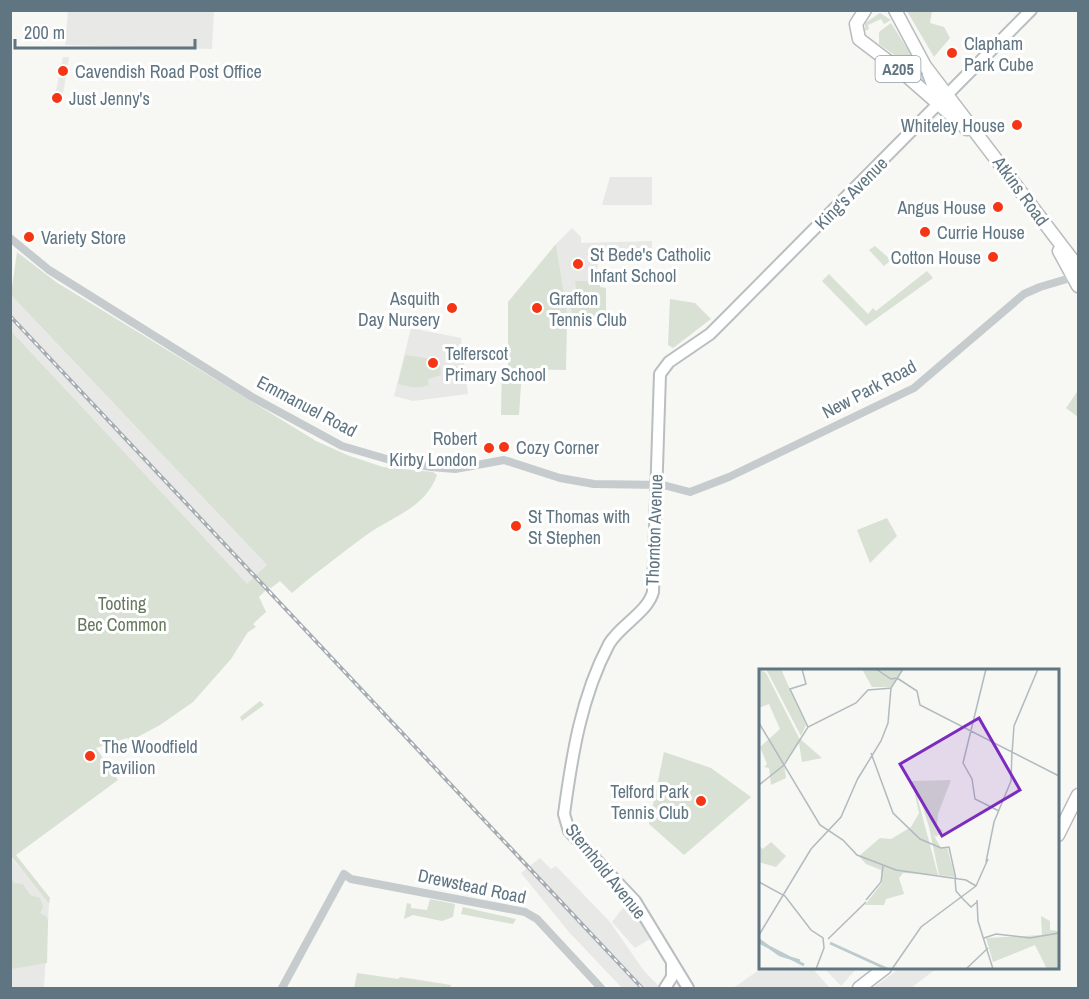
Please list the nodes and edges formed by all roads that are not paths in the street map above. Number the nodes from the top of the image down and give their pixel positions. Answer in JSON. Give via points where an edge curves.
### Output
{"nodes":[{"id":1,"x":865,"y":10,"type":"edge"},
{"id":2,"x":895,"y":10,"type":"edge"},
{"id":3,"x":1031,"y":10,"type":"edge"},
{"id":4,"x":943,"y":100,"type":"junction"},
{"id":5,"x":13,"y":241,"type":"edge"},
{"id":6,"x":1077,"y":277,"type":"edge"},
{"id":7,"x":663,"y":368,"type":"joint"},
{"id":8,"x":656,"y":484,"type":"junction"},
{"id":9,"x":1078,"y":795,"type":"edge"},
{"id":10,"x":564,"y":814,"type":"joint"},
{"id":11,"x":1059,"y":833,"type":"edge"},
{"id":12,"x":672,"y":963,"type":"junction"},
{"id":13,"x":884,"y":969,"type":"edge"},
{"id":14,"x":282,"y":988,"type":"edge"},
{"id":15,"x":601,"y":988,"type":"edge"},
{"id":16,"x":665,"y":988,"type":"edge"},
{"id":17,"x":687,"y":988,"type":"edge"},
{"id":18,"x":859,"y":988,"type":"edge"}],
"edges":[{"from":1,"to":4,"type":"highway","name":"Atkins Road","number":"A205","via":[[856,24],[859,39]]},
{"from":2,"to":4,"type":"highway","number":"A205"},
{"from":3,"to":4,"type":"main road","name":"King's Avenue"},
{"from":4,"to":6,"type":"highway","name":"Atkins Road","number":"A205","via":[[990,150],[1051,233]]},
{"from":4,"to":7,"type":"main road","name":"King's Avenue","via":[[717,327]]},
{"from":5,"to":8,"type":"street","name":"Emmanuel Road","via":[[39,264],[305,428],[342,446],[431,467],[455,469],[504,460],[594,484]]},
{"from":6,"to":8,"type":"street","name":"New Park Road","via":[[1034,289],[1016,300],[914,388],[701,489],[684,491]]},
{"from":7,"to":8,"type":"main road","name":"Thornton Avenue"},
{"from":8,"to":10,"type":"main road","name":"Thornton Avenue","via":[[652,596],[616,633],[590,684]]},
{"from":9,"to":11,"type":"highway"},
{"from":10,"to":12,"type":"main road","name":"Sternhold Avenue","via":[[568,831],[635,901]]},
{"from":12,"to":16,"type":"main road","via":[[672,976]]},
{"from":12,"to":17,"type":"main road","name":"Sternhold Avenue"},
{"from":13,"to":18,"type":"highway"},
{"from":14,"to":15,"type":"street","name":"Drewstead Road","via":[[344,874],[351,879],[525,912],[537,919]]},
{"from":16,"to":17,"type":"main road"}]}
